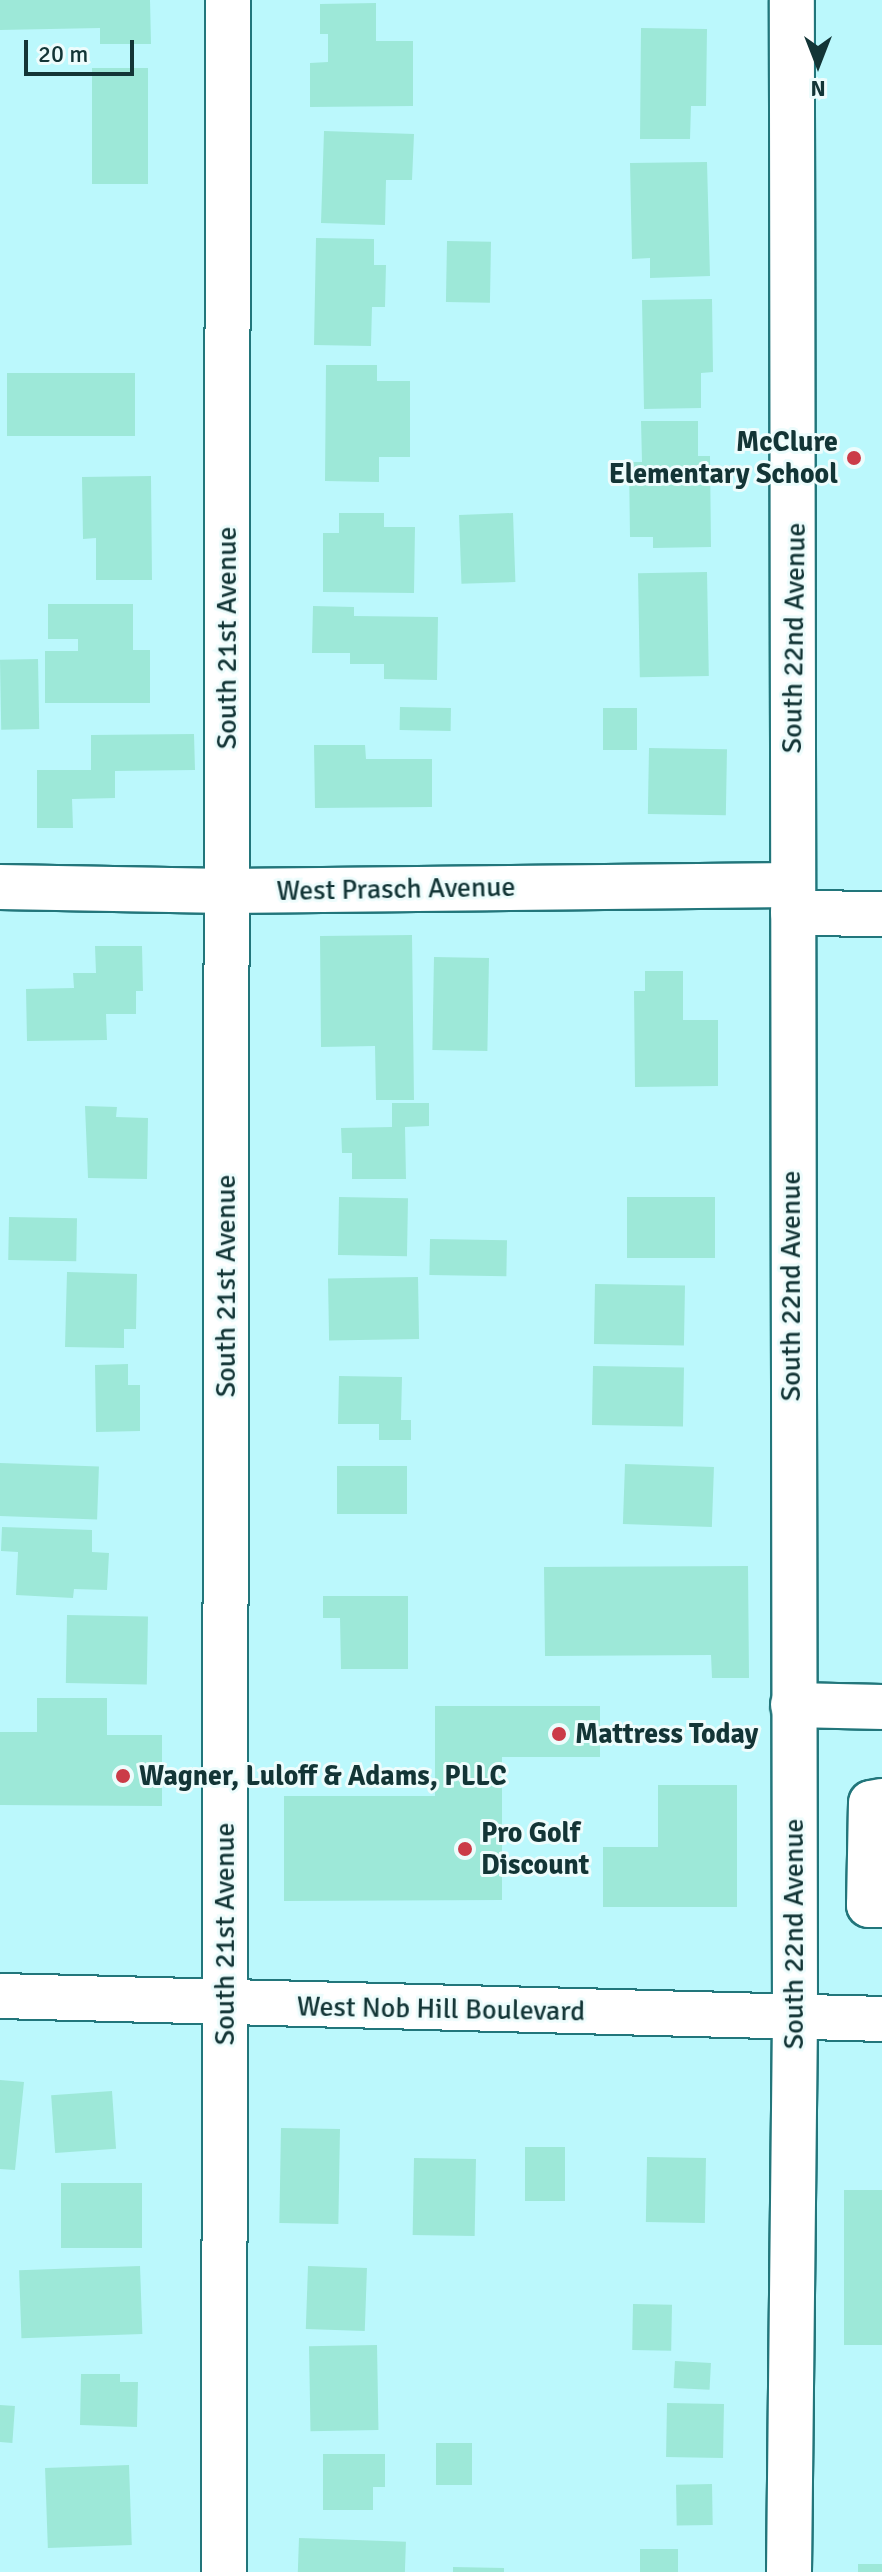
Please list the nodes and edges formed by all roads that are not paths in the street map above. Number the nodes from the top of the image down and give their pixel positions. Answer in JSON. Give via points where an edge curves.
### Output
{"nodes":[{"id":1,"x":228,"y":0,"type":"edge"},
{"id":2,"x":792,"y":0,"type":"edge"},
{"id":3,"x":0,"y":887,"type":"edge"},
{"id":4,"x":227,"y":891,"type":"junction"},
{"id":5,"x":793,"y":899,"type":"junction"},
{"id":6,"x":882,"y":914,"type":"edge"},
{"id":7,"x":793,"y":1705,"type":"junction"},
{"id":8,"x":882,"y":1707,"type":"edge"},
{"id":9,"x":882,"y":1801,"type":"edge"},
{"id":10,"x":882,"y":1905,"type":"edge"},
{"id":11,"x":0,"y":1996,"type":"edge"},
{"id":12,"x":225,"y":2004,"type":"junction"},
{"id":13,"x":795,"y":2018,"type":"junction"},
{"id":14,"x":882,"y":2019,"type":"edge"},
{"id":15,"x":224,"y":2572,"type":"edge"},
{"id":16,"x":789,"y":2572,"type":"edge"}],
"edges":[{"from":1,"to":4,"type":"street","name":"South 21st Avenue"},
{"from":2,"to":5,"type":"street","name":"South 22nd Avenue"},
{"from":3,"to":4,"type":"street","name":"West Prasch Avenue"},
{"from":4,"to":5,"type":"street","name":"West Prasch Avenue"},
{"from":4,"to":12,"type":"street","name":"South 21st Avenue"},
{"from":5,"to":6,"type":"street","name":"West Prasch Avenue"},
{"from":5,"to":7,"type":"street","name":"South 22nd Avenue"},
{"from":7,"to":8,"type":"street"},
{"from":7,"to":13,"type":"street","name":"South 22nd Avenue"},
{"from":9,"to":10,"type":"street","via":[[871,1803],[869,1905]]},
{"from":11,"to":12,"type":"street","name":"West Nob Hill Boulevard"},
{"from":12,"to":13,"type":"street","name":"West Nob Hill Boulevard"},
{"from":12,"to":15,"type":"street","name":"South 21st Avenue"},
{"from":13,"to":14,"type":"street","name":"West Nob Hill Boulevard"},
{"from":13,"to":16,"type":"street","name":"South 22nd Avenue"}]}
